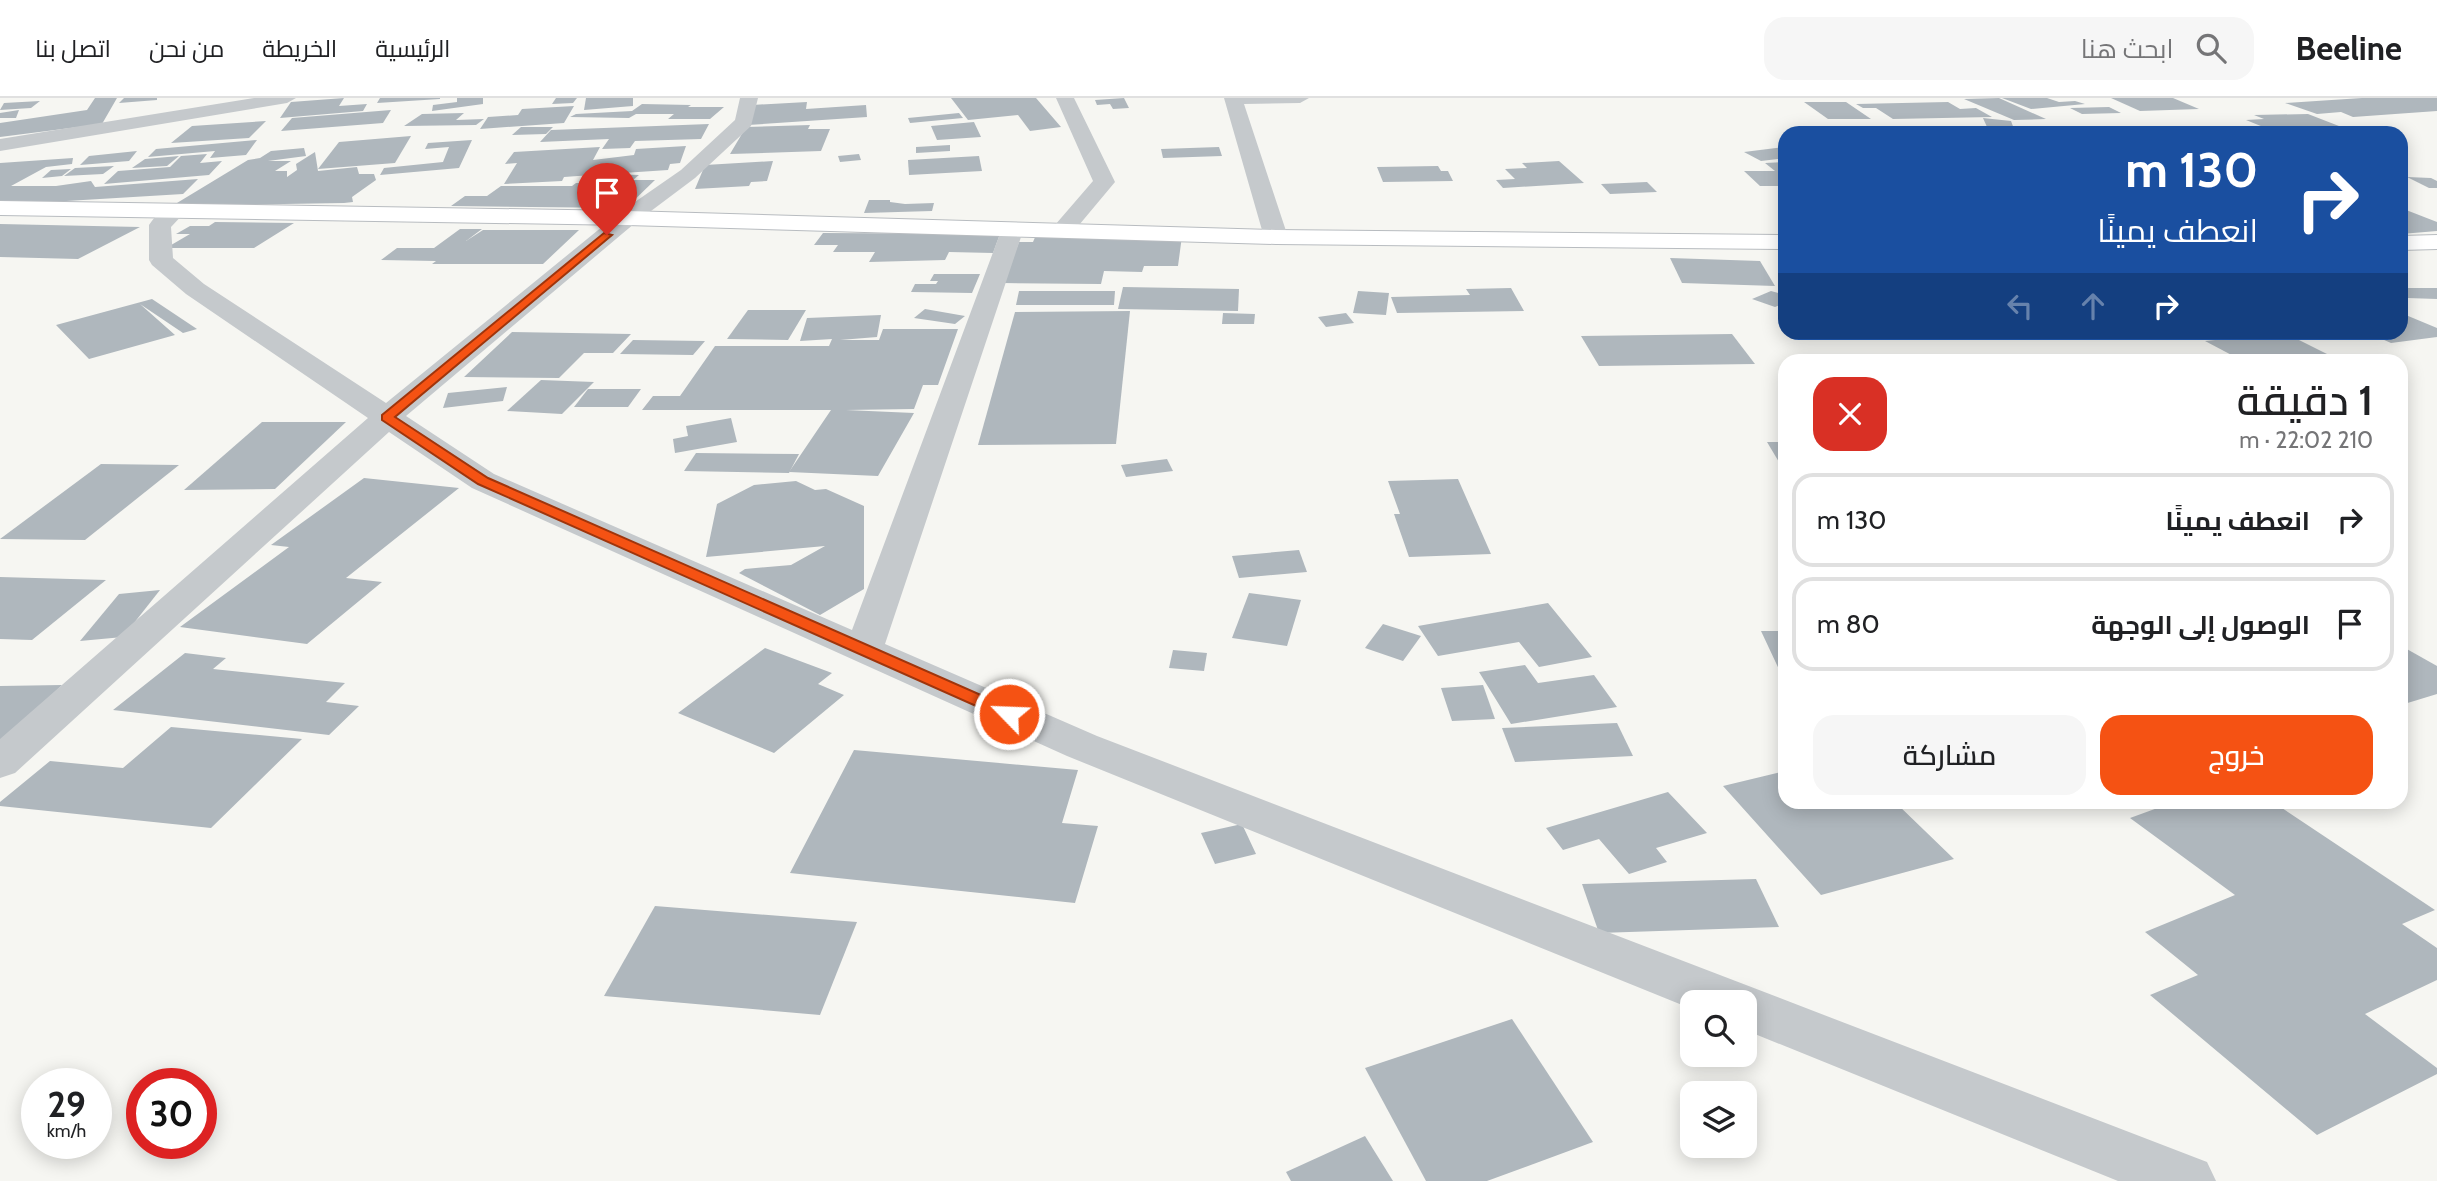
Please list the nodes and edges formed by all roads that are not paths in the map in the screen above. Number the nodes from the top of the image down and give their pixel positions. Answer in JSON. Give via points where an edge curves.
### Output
{"nodes":[{"id":1,"x":287,"y":98,"type":"edge"},
{"id":2,"x":749,"y":98,"type":"edge"},
{"id":3,"x":1065,"y":98,"type":"edge"},
{"id":4,"x":1300,"y":98,"type":"edge"},
{"id":5,"x":1233,"y":99,"type":"edge"},
{"id":6,"x":0,"y":145,"type":"edge"},
{"id":7,"x":0,"y":208,"type":"edge"},
{"id":8,"x":176,"y":210,"type":"junction"},
{"id":9,"x":627,"y":218,"type":"junction"},
{"id":10,"x":1012,"y":231,"type":"junction"},
{"id":11,"x":1061,"y":232,"type":"junction"},
{"id":12,"x":1276,"y":237,"type":"junction"},
{"id":13,"x":1778,"y":242,"type":"edge"},
{"id":14,"x":2437,"y":242,"type":"edge"},
{"id":15,"x":2408,"y":243,"type":"edge"},
{"id":16,"x":387,"y":417,"type":"junction"},
{"id":17,"x":864,"y":650,"type":"junction"},
{"id":18,"x":0,"y":763,"type":"edge"},
{"id":19,"x":1701,"y":990,"type":"edge"},
{"id":20,"x":1757,"y":1012,"type":"edge"},
{"id":21,"x":2186,"y":1181,"type":"edge"}],
"edges":[{"from":1,"to":6,"type":"street"},
{"from":2,"to":9,"type":"street","via":[[744,122],[688,174]]},
{"from":3,"to":11,"type":"street","via":[[1104,181]]},
{"from":4,"to":5,"type":"street"},
{"from":5,"to":12,"type":"street"},
{"from":7,"to":8,"type":"main road"},
{"from":8,"to":9,"type":"main road"},
{"from":8,"to":16,"type":"street","via":[[160,225],[161,260],[195,289]]},
{"from":9,"to":10,"type":"main road"},
{"from":9,"to":16,"type":"street"},
{"from":10,"to":11,"type":"main road"},
{"from":10,"to":17,"type":"street"},
{"from":11,"to":12,"type":"main road"},
{"from":12,"to":13,"type":"main road"},
{"from":14,"to":15,"type":"main road"},
{"from":16,"to":17,"type":"street","via":[[483,481]]},
{"from":16,"to":18,"type":"street"},
{"from":17,"to":19,"type":"street","via":[[1082,746]]},
{"from":20,"to":21,"type":"street"}]}
